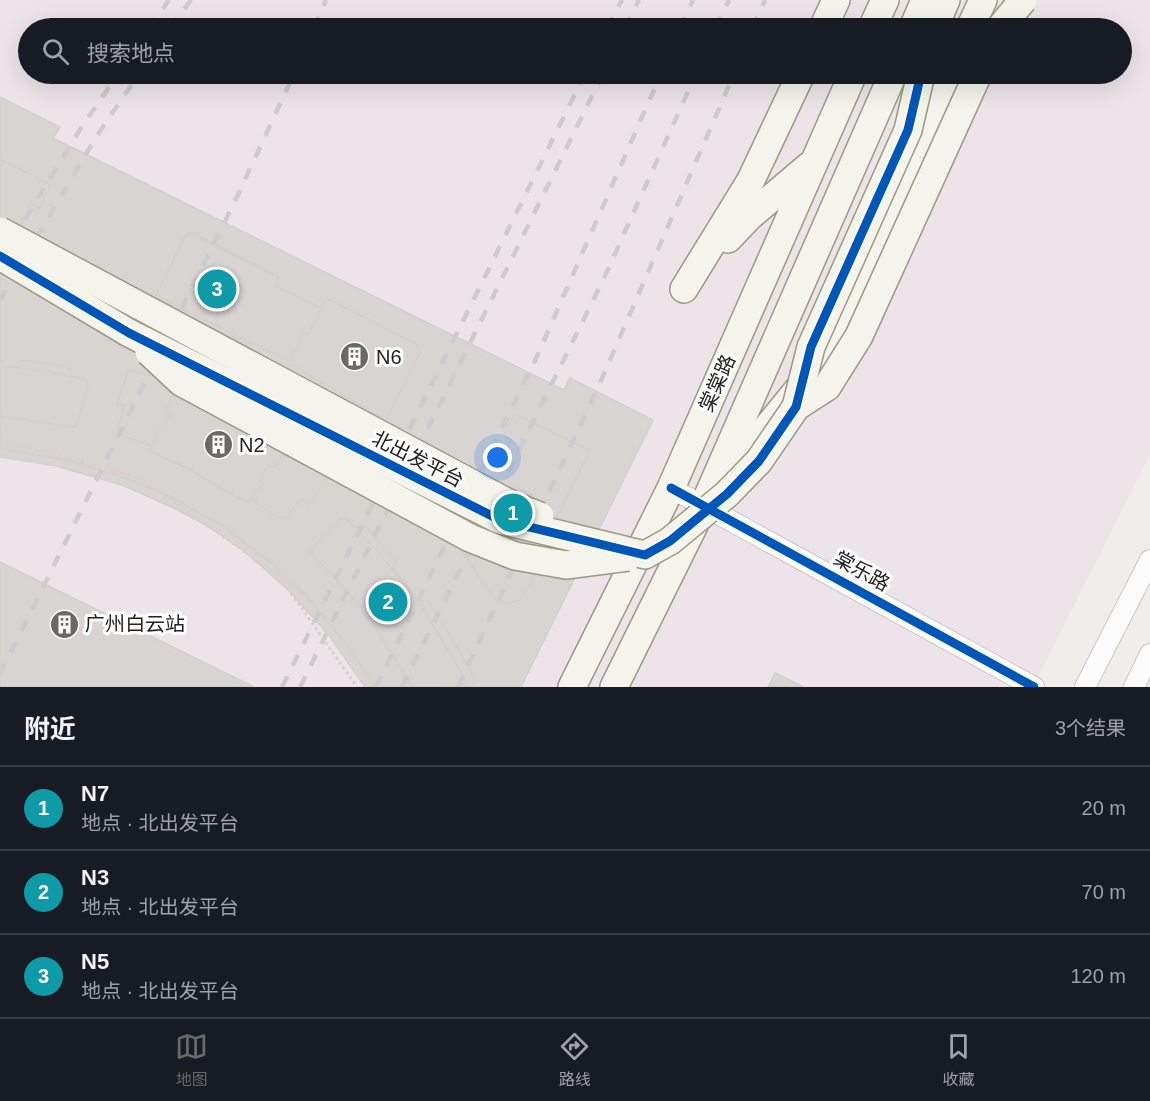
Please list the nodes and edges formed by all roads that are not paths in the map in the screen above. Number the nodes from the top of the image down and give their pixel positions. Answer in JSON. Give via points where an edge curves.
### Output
{"nodes":[{"id":1,"x":836,"y":0,"type":"edge"},
{"id":2,"x":885,"y":0,"type":"edge"},
{"id":3,"x":925,"y":0,"type":"edge"},
{"id":4,"x":946,"y":0,"type":"edge"},
{"id":5,"x":970,"y":0,"type":"edge"},
{"id":6,"x":983,"y":0,"type":"edge"},
{"id":7,"x":1011,"y":0,"type":"edge"},
{"id":8,"x":1023,"y":0,"type":"edge"},
{"id":9,"x":828,"y":18,"type":"edge"},
{"id":10,"x":877,"y":18,"type":"edge"},
{"id":11,"x":917,"y":18,"type":"edge"},
{"id":12,"x":938,"y":18,"type":"edge"},
{"id":13,"x":962,"y":18,"type":"edge"},
{"id":14,"x":975,"y":18,"type":"edge"},
{"id":15,"x":1003,"y":18,"type":"edge"},
{"id":16,"x":1008,"y":18,"type":"edge"},
{"id":17,"x":796,"y":84,"type":"edge"},
{"id":18,"x":849,"y":84,"type":"edge"},
{"id":19,"x":889,"y":84,"type":"edge"},
{"id":20,"x":919,"y":84,"type":"edge"},
{"id":21,"x":932,"y":84,"type":"edge"},
{"id":22,"x":945,"y":84,"type":"edge"},
{"id":23,"x":973,"y":84,"type":"edge"},
{"id":24,"x":908,"y":130,"type":"junction"},
{"id":25,"x":814,"y":162,"type":"junction"},
{"id":26,"x":0,"y":231,"type":"edge"},
{"id":27,"x":0,"y":256,"type":"edge"},
{"id":28,"x":796,"y":407,"type":"junction"},
{"id":29,"x":671,"y":488,"type":"junction"},
{"id":30,"x":704,"y":505,"type":"junction"},
{"id":31,"x":645,"y":555,"type":"junction"},
{"id":32,"x":1150,"y":560,"type":"edge"},
{"id":33,"x":1150,"y":654,"type":"edge"},
{"id":34,"x":572,"y":687,"type":"edge"},
{"id":35,"x":614,"y":687,"type":"edge"},
{"id":36,"x":1034,"y":687,"type":"edge"},
{"id":37,"x":1085,"y":687,"type":"edge"},
{"id":38,"x":1134,"y":687,"type":"edge"}],
"edges":[{"from":1,"to":9,"type":"street"},
{"from":2,"to":10,"type":"street"},
{"from":3,"to":11,"type":"street"},
{"from":4,"to":12,"type":"street"},
{"from":5,"to":13,"type":"street"},
{"from":6,"to":14,"type":"street"},
{"from":7,"to":15,"type":"street"},
{"from":8,"to":16,"type":"street","bridge":true},
{"from":17,"to":25,"type":"street","via":[[751,180],[684,289],[736,230]]},
{"from":18,"to":25,"type":"street","name":"棠棠路"},
{"from":19,"to":30,"type":"street","name":"棠棠路"},
{"from":20,"to":24,"type":"street","bridge":true},
{"from":21,"to":24,"type":"street","bridge":true},
{"from":22,"to":30,"type":"street","via":[[818,365]]},
{"from":23,"to":28,"type":"street","bridge":true,"via":[[859,336],[827,387]]},
{"from":24,"to":28,"type":"street","bridge":true,"via":[[811,347]]},
{"from":25,"to":29,"type":"street","name":"棠棠路"},
{"from":26,"to":31,"type":"street","name":"北出发平台","bridge":true,"via":[[512,505]]},
{"from":27,"to":31,"type":"street","name":"北出发平台","bridge":true,"via":[[129,333],[500,520]]},
{"from":28,"to":31,"type":"street","bridge":true,"via":[[759,461],[727,494],[670,541]]},
{"from":29,"to":30,"type":"street","name":"棠乐路"},
{"from":29,"to":34,"type":"street","name":"棠棠路"},
{"from":30,"to":35,"type":"street","name":"棠棠路"},
{"from":30,"to":36,"type":"street","name":"棠乐路"},
{"from":32,"to":37,"type":"street"},
{"from":33,"to":38,"type":"street"}]}
